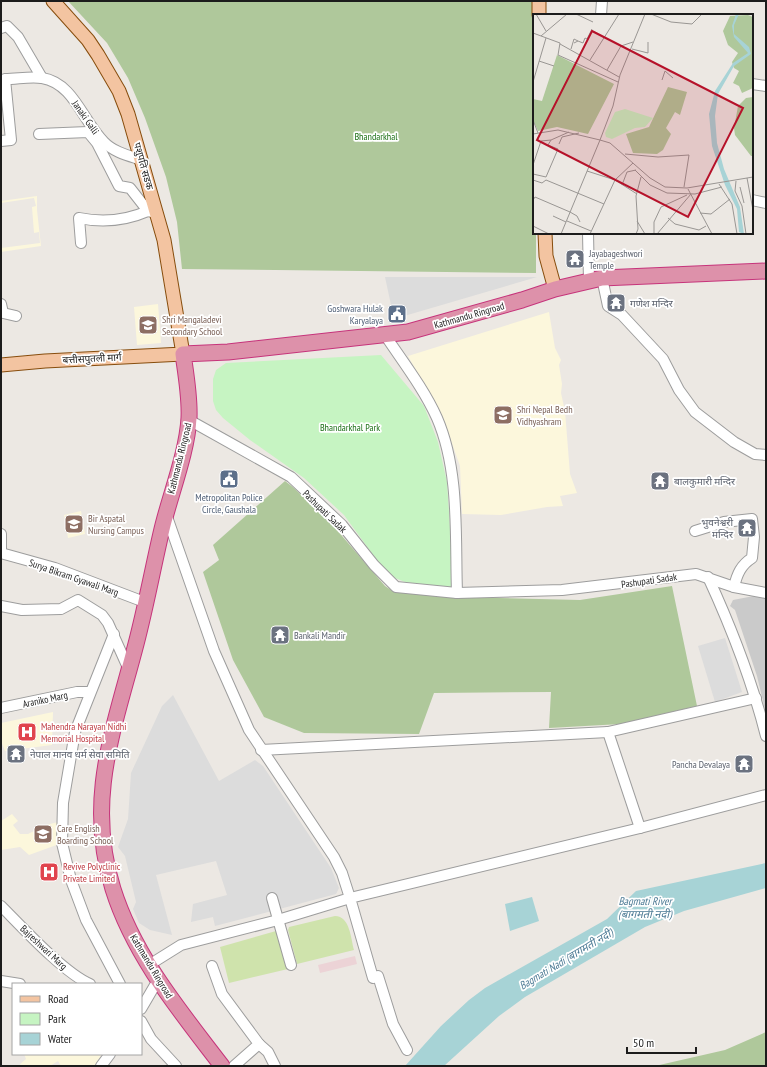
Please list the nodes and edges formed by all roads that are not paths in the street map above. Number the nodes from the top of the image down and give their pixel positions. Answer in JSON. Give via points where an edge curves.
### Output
{"nodes":[{"id":1,"x":53,"y":1,"type":"edge"},
{"id":2,"x":539,"y":1,"type":"edge"},
{"id":3,"x":602,"y":1,"type":"edge"},
{"id":4,"x":540,"y":14,"type":"edge"},
{"id":5,"x":601,"y":14,"type":"edge"},
{"id":6,"x":1,"y":28,"type":"edge"},
{"id":7,"x":42,"y":78,"type":"junction"},
{"id":8,"x":753,"y":84,"type":"edge"},
{"id":9,"x":766,"y":86,"type":"edge"},
{"id":10,"x":39,"y":134,"type":"dead end"},
{"id":11,"x":1,"y":142,"type":"edge"},
{"id":12,"x":142,"y":160,"type":"junction"},
{"id":13,"x":753,"y":200,"type":"edge"},
{"id":14,"x":766,"y":203,"type":"edge"},
{"id":15,"x":153,"y":212,"type":"junction"},
{"id":16,"x":545,"y":234,"type":"edge"},
{"id":17,"x":588,"y":234,"type":"edge"},
{"id":18,"x":81,"y":242,"type":"dead end"},
{"id":19,"x":766,"y":271,"type":"edge"},
{"id":20,"x":596,"y":280,"type":"junction"},
{"id":21,"x":555,"y":289,"type":"junction"},
{"id":22,"x":1,"y":304,"type":"edge"},
{"id":23,"x":16,"y":316,"type":"dead end"},
{"id":24,"x":385,"y":335,"type":"junction"},
{"id":25,"x":183,"y":354,"type":"junction"},
{"id":26,"x":1,"y":365,"type":"edge"},
{"id":27,"x":189,"y":420,"type":"junction"},
{"id":28,"x":766,"y":455,"type":"edge"},
{"id":29,"x":166,"y":513,"type":"junction"},
{"id":30,"x":695,"y":532,"type":"dead end"},
{"id":31,"x":1,"y":534,"type":"edge"},
{"id":32,"x":1,"y":552,"type":"edge"},
{"id":33,"x":708,"y":577,"type":"junction"},
{"id":34,"x":734,"y":587,"type":"junction"},
{"id":35,"x":457,"y":593,"type":"junction"},
{"id":36,"x":766,"y":593,"type":"edge"},
{"id":37,"x":147,"y":603,"type":"junction"},
{"id":38,"x":1,"y":606,"type":"edge"},
{"id":39,"x":114,"y":634,"type":"junction"},
{"id":40,"x":129,"y":670,"type":"junction"},
{"id":41,"x":90,"y":692,"type":"junction"},
{"id":42,"x":756,"y":698,"type":"junction"},
{"id":43,"x":1,"y":708,"type":"edge"},
{"id":44,"x":608,"y":732,"type":"junction"},
{"id":45,"x":766,"y":736,"type":"edge"},
{"id":46,"x":262,"y":750,"type":"junction"},
{"id":47,"x":766,"y":795,"type":"edge"},
{"id":48,"x":640,"y":828,"type":"junction"},
{"id":49,"x":272,"y":898,"type":"dead end"},
{"id":50,"x":350,"y":898,"type":"junction"},
{"id":51,"x":1,"y":906,"type":"edge"},
{"id":52,"x":278,"y":920,"type":"junction"},
{"id":53,"x":149,"y":965,"type":"junction"},
{"id":54,"x":291,"y":965,"type":"dead end"},
{"id":55,"x":212,"y":966,"type":"dead end"},
{"id":56,"x":158,"y":980,"type":"junction"},
{"id":57,"x":1,"y":981,"type":"edge"},
{"id":58,"x":14,"y":983,"type":"edge"},
{"id":59,"x":88,"y":983,"type":"edge"},
{"id":60,"x":119,"y":983,"type":"edge"},
{"id":61,"x":142,"y":1007,"type":"edge"},
{"id":62,"x":142,"y":1023,"type":"edge"},
{"id":63,"x":259,"y":1044,"type":"junction"},
{"id":64,"x":407,"y":1050,"type":"dead end"},
{"id":65,"x":109,"y":1055,"type":"edge"},
{"id":66,"x":101,"y":1066,"type":"edge"},
{"id":67,"x":176,"y":1066,"type":"edge"},
{"id":68,"x":222,"y":1066,"type":"edge"},
{"id":69,"x":234,"y":1066,"type":"edge"},
{"id":70,"x":275,"y":1066,"type":"edge"}],
"edges":[{"from":1,"to":12,"type":"main road","name":"पशुपति सडक","via":[[88,40],[108,70],[128,114]]},
{"from":2,"to":4,"type":"main road"},
{"from":3,"to":5,"type":"street"},
{"from":6,"to":7,"type":"street","via":[[7,26],[18,37]]},
{"from":7,"to":11,"type":"street","name":"Janaki Galli","via":[[5,79],[11,140]]},
{"from":7,"to":12,"type":"street","name":"Janaki Galli","via":[[61,87],[75,101],[104,143]]},
{"from":8,"to":9,"type":"street"},
{"from":10,"to":15,"type":"street","via":[[88,132],[97,143],[119,186],[130,188]]},
{"from":12,"to":15,"type":"main road","name":"पशुपति सडक"},
{"from":13,"to":14,"type":"street"},
{"from":15,"to":18,"type":"street","via":[[113,221],[79,218]]},
{"from":15,"to":25,"type":"main road","name":"पशुपति सडक","via":[[173,286]]},
{"from":16,"to":21,"type":"main road","via":[[546,256]]},
{"from":17,"to":20,"type":"street"},
{"from":19,"to":20,"type":"highway","name":"Kathmandu Ringroad"},
{"from":20,"to":21,"type":"highway","name":"Kathmandu Ringroad"},
{"from":20,"to":28,"type":"street","via":[[608,306],[622,315],[663,359],[679,390],[695,412],[734,442],[755,454]]},
{"from":21,"to":24,"type":"highway","name":"Kathmandu Ringroad","via":[[408,332]]},
{"from":22,"to":23,"type":"street","via":[[3,313]]},
{"from":24,"to":25,"type":"highway","name":"Kathmandu Ringroad"},
{"from":24,"to":35,"type":"street","via":[[437,418],[450,458]]},
{"from":25,"to":26,"type":"main road","name":"बत्तीसपुतली मार्ग"},
{"from":25,"to":27,"type":"highway","name":"Kathmandu Ringroad"},
{"from":27,"to":29,"type":"highway","name":"Kathmandu Ringroad"},
{"from":27,"to":35,"type":"street","name":"Pashupati Sadak","via":[[291,477],[342,525],[374,565],[396,587]]},
{"from":29,"to":37,"type":"highway","name":"Kathmandu Ringroad"},
{"from":29,"to":46,"type":"street","via":[[214,651],[249,730]]},
{"from":30,"to":34,"type":"street","via":[[724,522],[752,519],[752,558],[745,562],[737,575]]},
{"from":31,"to":32,"type":"street"},
{"from":32,"to":37,"type":"street","name":"Surya Bikram Gyawali Marg","via":[[55,568]]},
{"from":33,"to":34,"type":"street","name":"Pashupati Sadak"},
{"from":33,"to":35,"type":"street","name":"Pashupati Sadak","via":[[696,574],[583,588]]},
{"from":33,"to":42,"type":"street","via":[[729,622]]},
{"from":34,"to":36,"type":"street","name":"Pashupati Sadak"},
{"from":37,"to":40,"type":"highway","name":"Kathmandu Ringroad"},
{"from":38,"to":39,"type":"street","via":[[22,610],[61,609],[78,600],[102,615]]},
{"from":39,"to":40,"type":"street"},
{"from":39,"to":41,"type":"street"},
{"from":40,"to":53,"type":"highway","name":"Kathmandu Ringroad","via":[[109,740],[102,788],[101,830],[113,889]]},
{"from":41,"to":43,"type":"street","name":"Araniko Marg","via":[[77,692]]},
{"from":41,"to":60,"type":"street","via":[[75,732],[69,760],[63,803],[62,843],[71,880],[86,920]]},
{"from":42,"to":44,"type":"street"},
{"from":42,"to":45,"type":"street"},
{"from":44,"to":46,"type":"street"},
{"from":44,"to":48,"type":"street"},
{"from":46,"to":50,"type":"street","via":[[334,857]]},
{"from":47,"to":48,"type":"street"},
{"from":48,"to":50,"type":"street"},
{"from":49,"to":52,"type":"street"},
{"from":50,"to":52,"type":"street"},
{"from":50,"to":64,"type":"street","via":[[373,978],[378,976],[394,1024]]},
{"from":51,"to":59,"type":"street","name":"Bajreshwari Marg","via":[[62,964]]},
{"from":52,"to":53,"type":"street","via":[[181,946]]},
{"from":52,"to":54,"type":"street"},
{"from":53,"to":56,"type":"highway","name":"Kathmandu Ringroad"},
{"from":55,"to":63,"type":"street","via":[[222,994]]},
{"from":56,"to":61,"type":"street"},
{"from":56,"to":68,"type":"highway","name":"Kathmandu Ringroad"},
{"from":57,"to":58,"type":"street"},
{"from":62,"to":67,"type":"street","via":[[151,1039]]},
{"from":63,"to":69,"type":"street"},
{"from":63,"to":70,"type":"street","via":[[268,1052]]},
{"from":65,"to":66,"type":"street"}]}
